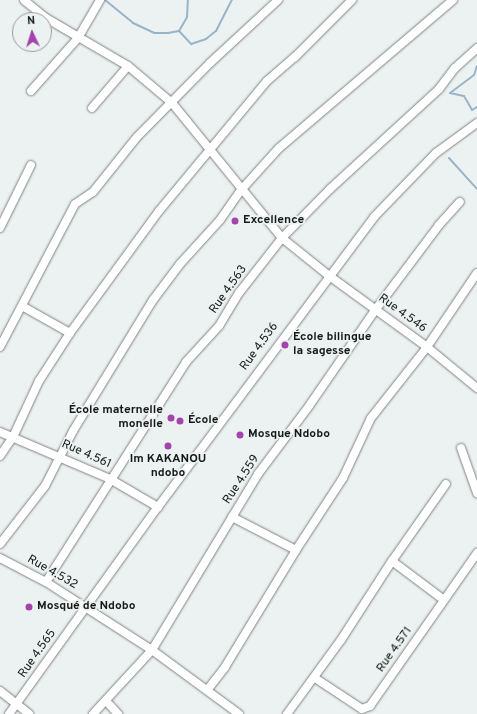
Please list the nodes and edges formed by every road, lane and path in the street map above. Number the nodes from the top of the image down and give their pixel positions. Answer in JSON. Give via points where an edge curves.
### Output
{"nodes":[{"id":1,"x":24,"y":0,"type":"edge"},
{"id":2,"x":100,"y":0,"type":"edge"},
{"id":3,"x":278,"y":0,"type":"edge"},
{"id":4,"x":352,"y":0,"type":"edge"},
{"id":5,"x":453,"y":0,"type":"edge"},
{"id":6,"x":78,"y":38,"type":"junction"},
{"id":7,"x":477,"y":48,"type":"edge"},
{"id":8,"x":128,"y":66,"type":"junction"},
{"id":9,"x":31,"y":91,"type":"dead end"},
{"id":10,"x":172,"y":102,"type":"junction"},
{"id":11,"x":92,"y":108,"type":"dead end"},
{"id":12,"x":477,"y":122,"type":"edge"},
{"id":13,"x":210,"y":149,"type":"junction"},
{"id":14,"x":31,"y":164,"type":"dead end"},
{"id":15,"x":242,"y":189,"type":"junction"},
{"id":16,"x":460,"y":202,"type":"dead end"},
{"id":17,"x":0,"y":228,"type":"edge"},
{"id":18,"x":282,"y":238,"type":"junction"},
{"id":19,"x":477,"y":273,"type":"edge"},
{"id":20,"x":328,"y":276,"type":"junction"},
{"id":21,"x":22,"y":306,"type":"junction"},
{"id":22,"x":376,"y":309,"type":"junction"},
{"id":23,"x":70,"y":333,"type":"junction"},
{"id":24,"x":0,"y":347,"type":"edge"},
{"id":25,"x":427,"y":347,"type":"junction"},
{"id":26,"x":477,"y":388,"type":"edge"},
{"id":27,"x":0,"y":432,"type":"edge"},
{"id":28,"x":12,"y":437,"type":"junction"},
{"id":29,"x":461,"y":448,"type":"dead end"},
{"id":30,"x":0,"y":456,"type":"edge"},
{"id":31,"x":60,"y":456,"type":"junction"},
{"id":32,"x":110,"y":479,"type":"junction"},
{"id":33,"x":446,"y":484,"type":"dead end"},
{"id":34,"x":477,"y":493,"type":"edge"},
{"id":35,"x":158,"y":507,"type":"junction"},
{"id":36,"x":232,"y":517,"type":"junction"},
{"id":37,"x":0,"y":544,"type":"edge"},
{"id":38,"x":296,"y":550,"type":"junction"},
{"id":39,"x":477,"y":554,"type":"edge"},
{"id":40,"x":0,"y":558,"type":"edge"},
{"id":41,"x":392,"y":561,"type":"junction"},
{"id":42,"x":46,"y":582,"type":"junction"},
{"id":43,"x":444,"y":600,"type":"junction"},
{"id":44,"x":86,"y":608,"type":"junction"},
{"id":45,"x":152,"y":650,"type":"junction"},
{"id":46,"x":315,"y":678,"type":"junction"},
{"id":47,"x":208,"y":689,"type":"junction"},
{"id":48,"x":0,"y":691,"type":"edge"},
{"id":49,"x":106,"y":700,"type":"junction"},
{"id":50,"x":18,"y":704,"type":"junction"},
{"id":51,"x":8,"y":714,"type":"edge"},
{"id":52,"x":29,"y":714,"type":"edge"},
{"id":53,"x":93,"y":714,"type":"edge"},
{"id":54,"x":118,"y":714,"type":"edge"},
{"id":55,"x":239,"y":714,"type":"edge"},
{"id":56,"x":287,"y":714,"type":"edge"}],
"edges":[{"from":1,"to":6,"type":"street","name":"Rue 4.546","via":[[46,18]]},
{"from":2,"to":6,"type":"street"},
{"from":3,"to":10,"type":"street"},
{"from":4,"to":13,"type":"street","via":[[268,81]]},
{"from":5,"to":15,"type":"street","via":[[279,148]]},
{"from":6,"to":8,"type":"street","name":"Rue 4.546"},
{"from":6,"to":9,"type":"street"},
{"from":7,"to":18,"type":"street","name":"Rue 4.563","via":[[439,89],[330,189]]},
{"from":8,"to":10,"type":"street","name":"Rue 4.546"},
{"from":8,"to":11,"type":"street"},
{"from":10,"to":13,"type":"street","name":"Rue 4.546"},
{"from":10,"to":21,"type":"street","via":[[137,137],[93,192],[75,204]]},
{"from":12,"to":20,"type":"street","name":"Rue 4.536","via":[[445,144],[405,182]]},
{"from":13,"to":15,"type":"street","name":"Rue 4.546"},
{"from":13,"to":23,"type":"street","via":[[158,211]]},
{"from":14,"to":17,"type":"street"},
{"from":15,"to":18,"type":"street","name":"Rue 4.546"},
{"from":15,"to":31,"type":"street","via":[[220,220],[180,264],[153,300]]},
{"from":16,"to":22,"type":"street","name":"Rue 4.559","via":[[439,225]]},
{"from":18,"to":20,"type":"street","name":"Rue 4.546"},
{"from":18,"to":32,"type":"street","name":"Rue 4.563","via":[[239,293],[219,326],[186,362]]},
{"from":19,"to":25,"type":"street","name":"Rue 4.546"},
{"from":20,"to":22,"type":"street","name":"Rue 4.546"},
{"from":20,"to":35,"type":"street","name":"Rue 4.536"},
{"from":21,"to":23,"type":"street"},
{"from":21,"to":24,"type":"street"},
{"from":22,"to":25,"type":"street","name":"Rue 4.546"},
{"from":22,"to":36,"type":"street","name":"Rue 4.559","via":[[258,474]]},
{"from":23,"to":28,"type":"street","via":[[38,381]]},
{"from":25,"to":26,"type":"street"},
{"from":25,"to":38,"type":"street","via":[[371,418],[343,478]]},
{"from":27,"to":28,"type":"street","name":"Rue 4.561"},
{"from":28,"to":30,"type":"street"},
{"from":28,"to":31,"type":"street","name":"Rue 4.561"},
{"from":29,"to":34,"type":"street"},
{"from":31,"to":32,"type":"street","name":"Rue 4.561"},
{"from":31,"to":37,"type":"street","via":[[45,486]]},
{"from":32,"to":35,"type":"street","name":"Rue 4.561"},
{"from":32,"to":42,"type":"street","name":"Rue 4.563","via":[[81,530]]},
{"from":33,"to":41,"type":"street"},
{"from":35,"to":44,"type":"street","name":"Rue 4.536"},
{"from":36,"to":38,"type":"street"},
{"from":36,"to":45,"type":"street","name":"Rue 4.559"},
{"from":38,"to":47,"type":"street","via":[[254,622]]},
{"from":39,"to":43,"type":"street","name":"Rue 4.571"},
{"from":40,"to":42,"type":"street","name":"Rue 4.532"},
{"from":41,"to":43,"type":"street"},
{"from":41,"to":46,"type":"street"},
{"from":42,"to":44,"type":"street","name":"Rue 4.532"},
{"from":43,"to":46,"type":"street","name":"Rue 4.571","via":[[366,709]]},
{"from":44,"to":45,"type":"street","name":"Rue 4.532"},
{"from":44,"to":50,"type":"street","name":"Rue 4.565"},
{"from":45,"to":47,"type":"street","name":"Rue 4.532"},
{"from":45,"to":49,"type":"street"},
{"from":46,"to":56,"type":"street"},
{"from":47,"to":55,"type":"street","name":"Rue 4.532"},
{"from":48,"to":50,"type":"street"},
{"from":49,"to":53,"type":"street"},
{"from":49,"to":54,"type":"street"},
{"from":50,"to":51,"type":"street","name":"Rue 4.565"},
{"from":50,"to":52,"type":"street"}]}
